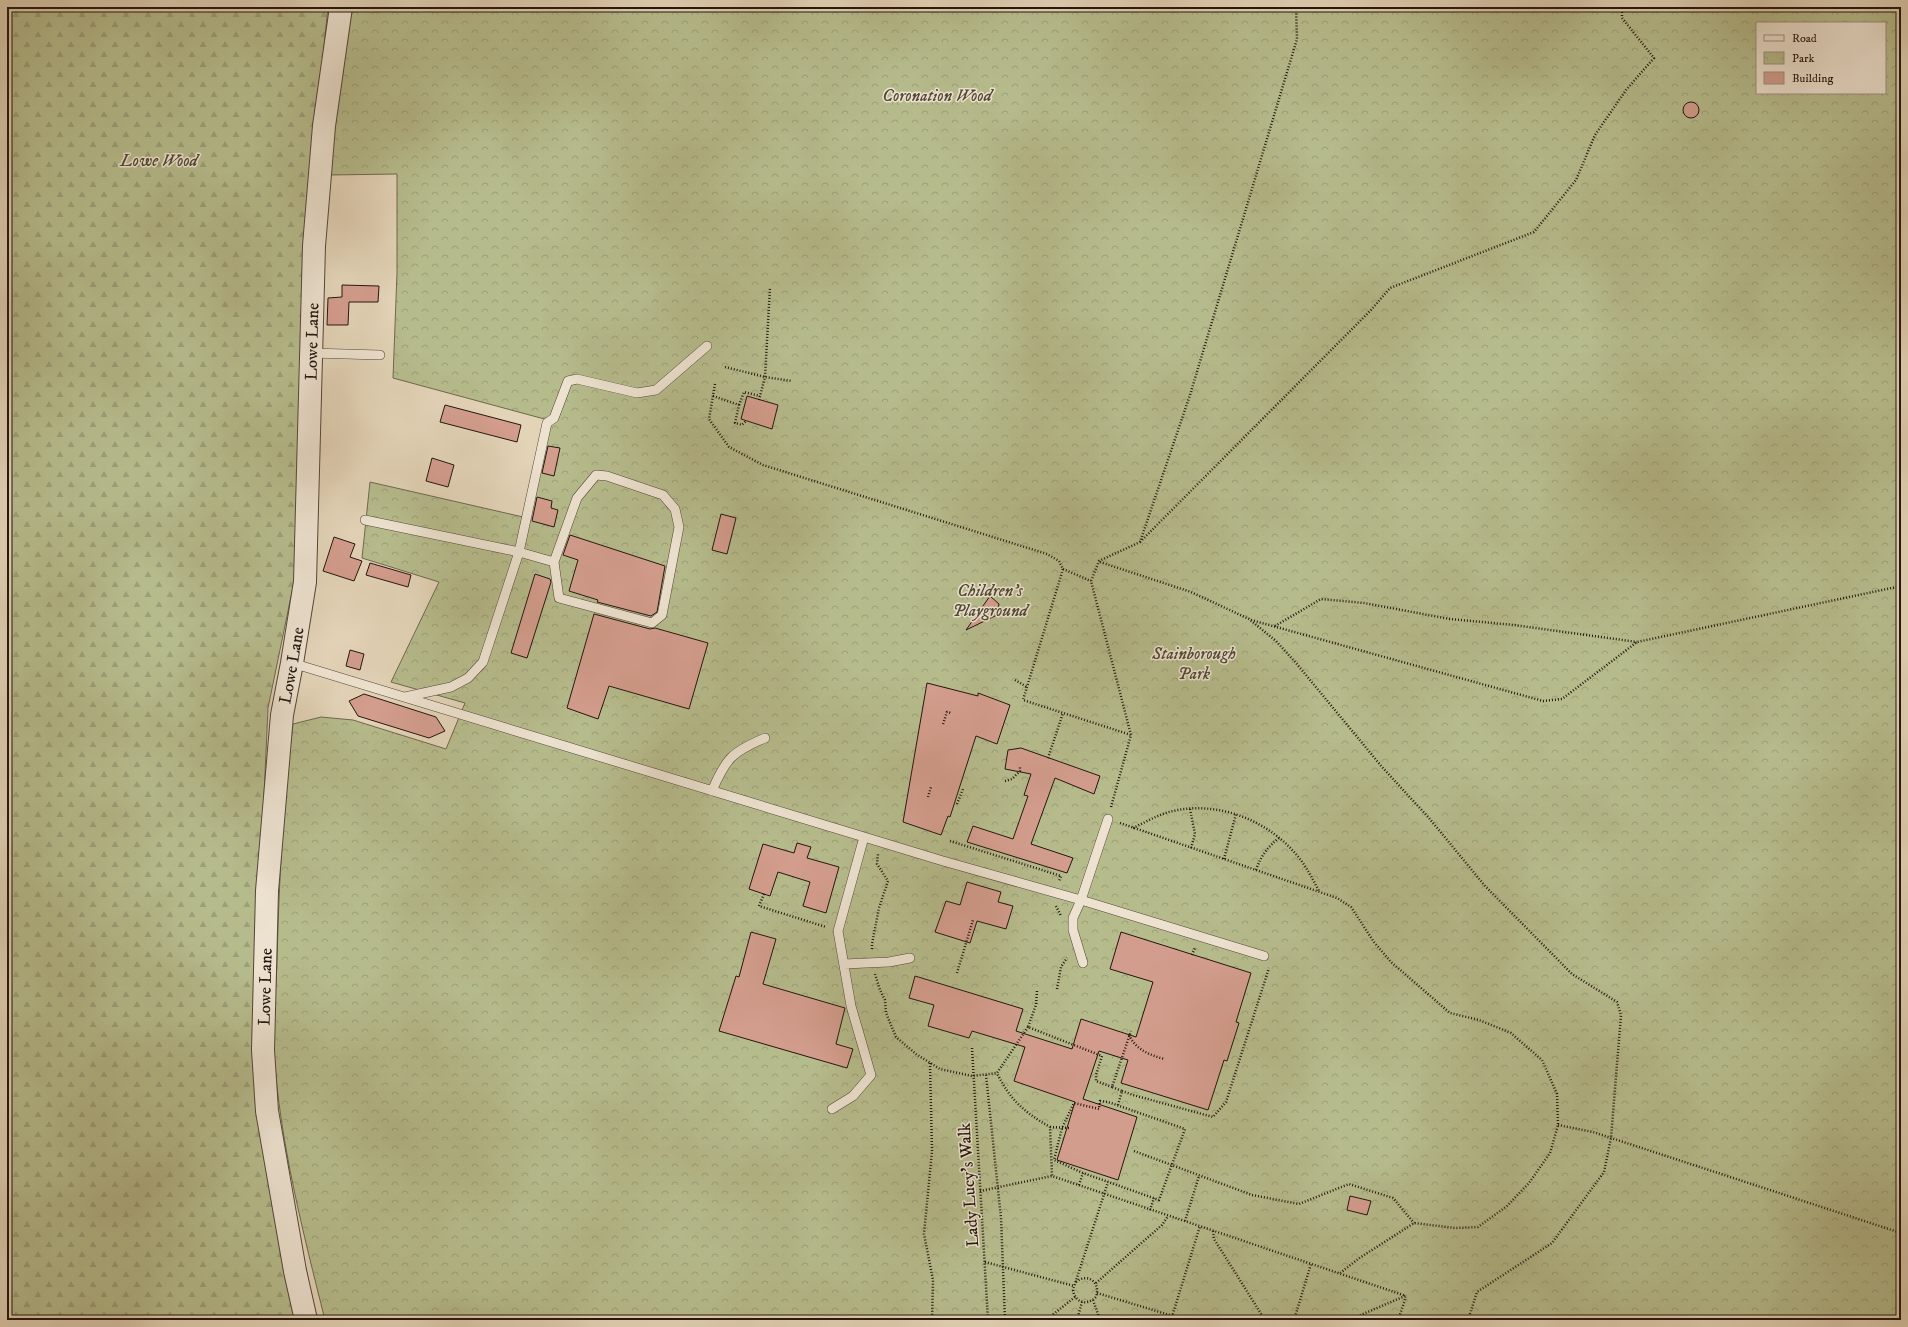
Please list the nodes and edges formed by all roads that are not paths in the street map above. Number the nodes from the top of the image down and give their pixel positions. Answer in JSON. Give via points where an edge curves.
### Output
{"nodes":[{"id":1,"x":340,"y":7,"type":"edge"},
{"id":2,"x":707,"y":346,"type":"dead end"},
{"id":3,"x":310,"y":354,"type":"junction"},
{"id":4,"x":380,"y":355,"type":"dead end"},
{"id":5,"x":365,"y":520,"type":"dead end"},
{"id":6,"x":519,"y":552,"type":"junction"},
{"id":7,"x":554,"y":562,"type":"junction"},
{"id":8,"x":292,"y":664,"type":"junction"},
{"id":9,"x":404,"y":697,"type":"junction"},
{"id":10,"x":765,"y":738,"type":"dead end"},
{"id":11,"x":712,"y":790,"type":"junction"},
{"id":12,"x":1108,"y":819,"type":"road end"},
{"id":13,"x":864,"y":837,"type":"junction"},
{"id":14,"x":1081,"y":900,"type":"junction"},
{"id":15,"x":1264,"y":956,"type":"road end"},
{"id":16,"x":910,"y":958,"type":"dead end"},
{"id":17,"x":1083,"y":963,"type":"dead end"},
{"id":18,"x":844,"y":964,"type":"junction"},
{"id":19,"x":832,"y":1109,"type":"dead end"},
{"id":20,"x":306,"y":1320,"type":"edge"}],
"edges":[{"from":1,"to":3,"type":"street","name":"Lowe Lane","via":[[324,126],[314,246]]},
{"from":2,"to":6,"type":"lane","via":[[656,390],[638,393],[577,379],[568,380],[554,418],[547,423]]},
{"from":3,"to":4,"type":"lane"},
{"from":3,"to":8,"type":"street","name":"Lowe Lane","via":[[305,582]]},
{"from":5,"to":6,"type":"lane"},
{"from":6,"to":7,"type":"lane"},
{"from":6,"to":9,"type":"lane","via":[[483,662],[468,678],[451,687]]},
{"from":7,"to":7,"type":"lane","via":[[559,598],[652,623],[662,615],[679,527],[675,509],[663,496],[607,476],[596,475],[577,498]]},
{"from":8,"to":9,"type":"lane"},
{"from":8,"to":20,"type":"street","name":"Lowe Lane","via":[[282,715],[267,892],[262,1050],[269,1119]]},
{"from":9,"to":11,"type":"lane"},
{"from":10,"to":11,"type":"lane","via":[[747,746],[724,764]]},
{"from":11,"to":13,"type":"lane"},
{"from":12,"to":14,"type":"lane"},
{"from":13,"to":14,"type":"lane"},
{"from":13,"to":18,"type":"lane","via":[[838,931]]},
{"from":14,"to":15,"type":"lane","via":[[1198,938]]},
{"from":14,"to":17,"type":"lane","via":[[1073,918],[1073,930]]},
{"from":16,"to":18,"type":"lane"},
{"from":18,"to":19,"type":"lane","via":[[851,1006],[870,1075],[852,1096]]}]}
